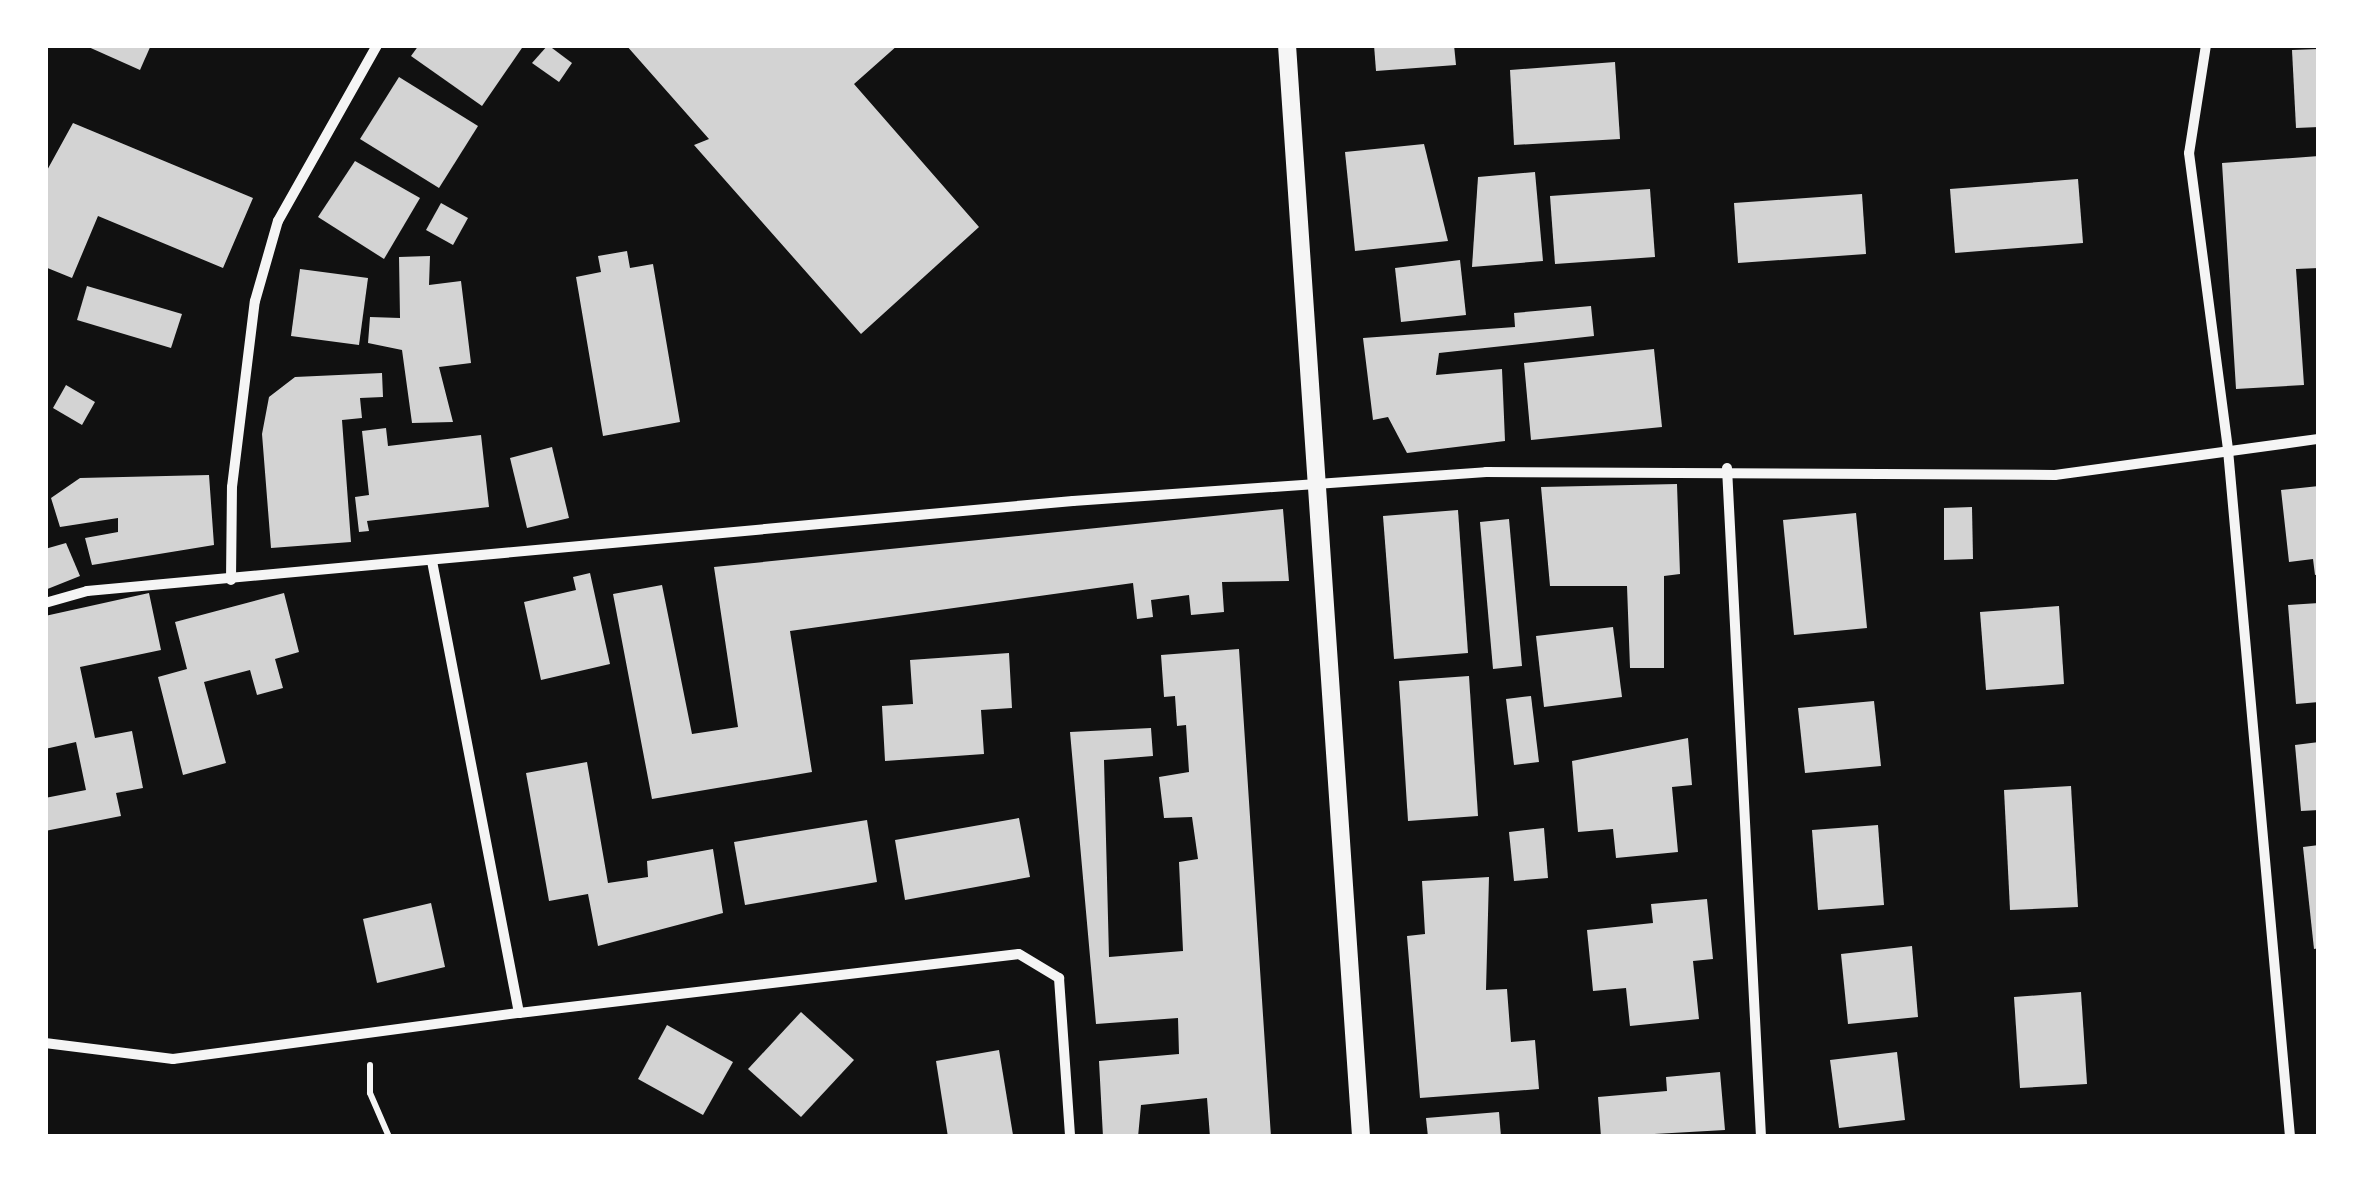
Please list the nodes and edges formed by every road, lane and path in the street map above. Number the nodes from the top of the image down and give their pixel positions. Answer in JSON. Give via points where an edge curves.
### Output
{"nodes":[{"id":1,"x":376,"y":45,"type":"edge"},
{"id":2,"x":1287,"y":45,"type":"edge"},
{"id":3,"x":2206,"y":45,"type":"edge"},
{"id":4,"x":2319,"y":438,"type":"edge"},
{"id":5,"x":2228,"y":450,"type":"junction"},
{"id":6,"x":1727,"y":468,"type":"junction"},
{"id":7,"x":1319,"y":486,"type":"junction"},
{"id":8,"x":432,"y":560,"type":"junction"},
{"id":9,"x":231,"y":580,"type":"junction"},
{"id":10,"x":45,"y":602,"type":"edge"},
{"id":11,"x":518,"y":1013,"type":"junction"},
{"id":12,"x":45,"y":1043,"type":"edge"},
{"id":13,"x":370,"y":1065,"type":"dead end"},
{"id":14,"x":388,"y":1137,"type":"edge"},
{"id":15,"x":1070,"y":1137,"type":"edge"},
{"id":16,"x":1362,"y":1137,"type":"edge"},
{"id":17,"x":1761,"y":1137,"type":"edge"},
{"id":18,"x":2290,"y":1137,"type":"edge"}],
"edges":[{"from":1,"to":9,"type":"street","via":[[278,221],[255,301],[232,488]]},
{"from":2,"to":7,"type":"street"},
{"from":3,"to":5,"type":"street","via":[[2188,153]]},
{"from":4,"to":5,"type":"street"},
{"from":5,"to":6,"type":"street","via":[[2055,475]]},
{"from":5,"to":18,"type":"street"},
{"from":6,"to":7,"type":"street"},
{"from":6,"to":17,"type":"street"},
{"from":7,"to":8,"type":"street"},
{"from":7,"to":16,"type":"street"},
{"from":8,"to":9,"type":"street"},
{"from":8,"to":11,"type":"street"},
{"from":9,"to":10,"type":"street"},
{"from":11,"to":12,"type":"street","via":[[173,1060]]},
{"from":11,"to":15,"type":"street","via":[[1019,954],[1060,978]]},
{"from":13,"to":14,"type":"path","via":[[370,1093]]}]}
